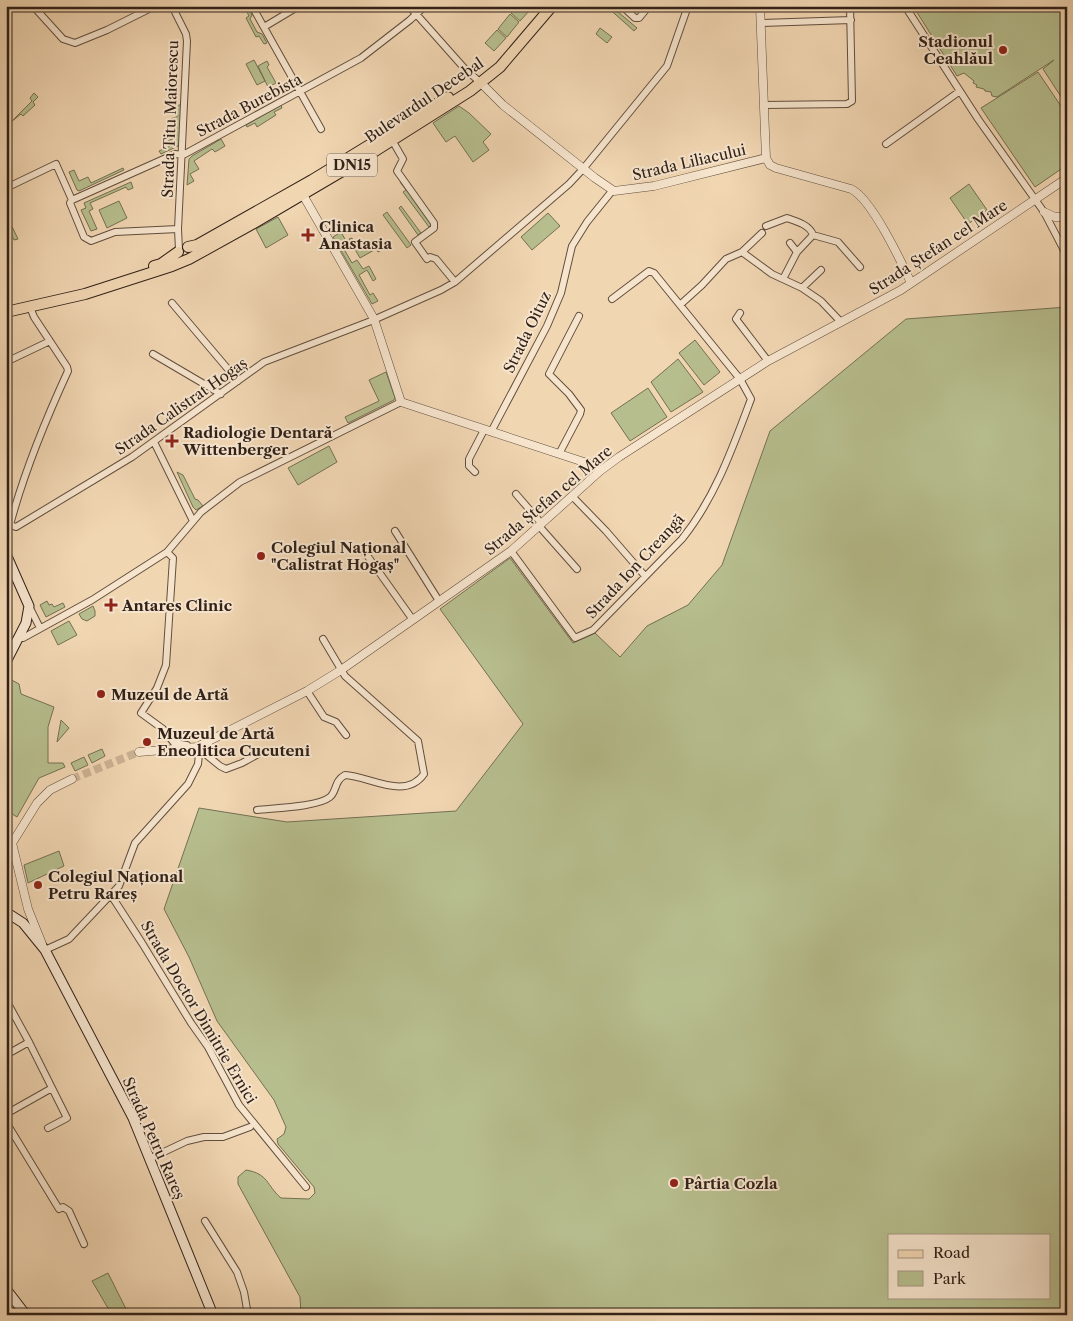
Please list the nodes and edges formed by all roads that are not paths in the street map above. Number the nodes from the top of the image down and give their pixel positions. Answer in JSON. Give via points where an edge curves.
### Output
{"nodes":[{"id":1,"x":33,"y":6,"type":"edge"},
{"id":2,"x":155,"y":6,"type":"edge"},
{"id":3,"x":172,"y":6,"type":"edge"},
{"id":4,"x":252,"y":6,"type":"edge"},
{"id":5,"x":299,"y":6,"type":"edge"},
{"id":6,"x":409,"y":6,"type":"edge"},
{"id":7,"x":425,"y":6,"type":"edge"},
{"id":8,"x":544,"y":6,"type":"edge"},
{"id":9,"x":552,"y":6,"type":"edge"},
{"id":10,"x":622,"y":6,"type":"edge"},
{"id":11,"x":649,"y":6,"type":"edge"},
{"id":12,"x":688,"y":6,"type":"edge"},
{"id":13,"x":760,"y":6,"type":"edge"},
{"id":14,"x":850,"y":6,"type":"edge"},
{"id":15,"x":905,"y":6,"type":"edge"},
{"id":16,"x":417,"y":14,"type":"junction"},
{"id":17,"x":851,"y":20,"type":"junction"},
{"id":18,"x":761,"y":23,"type":"junction"},
{"id":19,"x":264,"y":27,"type":"junction"},
{"id":20,"x":478,"y":81,"type":"junction"},
{"id":21,"x":300,"y":91,"type":"junction"},
{"id":22,"x":960,"y":91,"type":"junction"},
{"id":23,"x":764,"y":105,"type":"junction"},
{"id":24,"x":321,"y":130,"type":"dead end"},
{"id":25,"x":392,"y":140,"type":"junction"},
{"id":26,"x":886,"y":144,"type":"dead end"},
{"id":27,"x":182,"y":155,"type":"junction"},
{"id":28,"x":766,"y":158,"type":"junction"},
{"id":29,"x":583,"y":169,"type":"junction"},
{"id":30,"x":1067,"y":178,"type":"edge"},
{"id":31,"x":6,"y":188,"type":"edge"},
{"id":32,"x":612,"y":190,"type":"junction"},
{"id":33,"x":302,"y":195,"type":"junction"},
{"id":34,"x":1035,"y":199,"type":"junction"},
{"id":35,"x":72,"y":200,"type":"junction"},
{"id":36,"x":1044,"y":212,"type":"junction"},
{"id":37,"x":1067,"y":217,"type":"edge"},
{"id":38,"x":766,"y":226,"type":"dead end"},
{"id":39,"x":178,"y":233,"type":"junction"},
{"id":40,"x":762,"y":233,"type":"dead end"},
{"id":41,"x":813,"y":235,"type":"junction"},
{"id":42,"x":790,"y":243,"type":"dead end"},
{"id":43,"x":184,"y":252,"type":"junction"},
{"id":44,"x":742,"y":252,"type":"junction"},
{"id":45,"x":797,"y":252,"type":"junction"},
{"id":46,"x":1067,"y":256,"type":"edge"},
{"id":47,"x":860,"y":267,"type":"dead end"},
{"id":48,"x":821,"y":270,"type":"dead end"},
{"id":49,"x":783,"y":279,"type":"junction"},
{"id":50,"x":454,"y":282,"type":"junction"},
{"id":51,"x":911,"y":283,"type":"junction"},
{"id":52,"x":802,"y":288,"type":"junction"},
{"id":53,"x":612,"y":298,"type":"dead end"},
{"id":54,"x":172,"y":303,"type":"dead end"},
{"id":55,"x":681,"y":304,"type":"junction"},
{"id":56,"x":7,"y":306,"type":"edge"},
{"id":57,"x":30,"y":307,"type":"junction"},
{"id":58,"x":740,"y":313,"type":"dead end"},
{"id":59,"x":579,"y":316,"type":"dead end"},
{"id":60,"x":374,"y":319,"type":"junction"},
{"id":61,"x":840,"y":321,"type":"junction"},
{"id":62,"x":50,"y":342,"type":"junction"},
{"id":63,"x":153,"y":354,"type":"dead end"},
{"id":64,"x":768,"y":361,"type":"junction"},
{"id":65,"x":6,"y":362,"type":"edge"},
{"id":66,"x":740,"y":379,"type":"junction"},
{"id":67,"x":238,"y":381,"type":"junction"},
{"id":68,"x":221,"y":394,"type":"junction"},
{"id":69,"x":401,"y":402,"type":"junction"},
{"id":70,"x":488,"y":431,"type":"junction"},
{"id":71,"x":154,"y":442,"type":"junction"},
{"id":72,"x":559,"y":454,"type":"junction"},
{"id":73,"x":600,"y":471,"type":"junction"},
{"id":74,"x":475,"y":472,"type":"dead end"},
{"id":75,"x":516,"y":494,"type":"dead end"},
{"id":76,"x":572,"y":496,"type":"junction"},
{"id":77,"x":193,"y":521,"type":"junction"},
{"id":78,"x":540,"y":524,"type":"junction"},
{"id":79,"x":8,"y":526,"type":"edge"},
{"id":80,"x":395,"y":531,"type":"dead end"},
{"id":81,"x":364,"y":551,"type":"dead end"},
{"id":82,"x":511,"y":551,"type":"junction"},
{"id":83,"x":167,"y":552,"type":"junction"},
{"id":84,"x":6,"y":554,"type":"edge"},
{"id":85,"x":577,"y":569,"type":"dead end"},
{"id":86,"x":645,"y":576,"type":"junction"},
{"id":87,"x":439,"y":602,"type":"junction"},
{"id":88,"x":29,"y":606,"type":"junction"},
{"id":89,"x":413,"y":620,"type":"junction"},
{"id":90,"x":40,"y":628,"type":"junction"},
{"id":91,"x":20,"y":638,"type":"junction"},
{"id":92,"x":323,"y":639,"type":"dead end"},
{"id":93,"x":6,"y":662,"type":"edge"},
{"id":94,"x":341,"y":670,"type":"junction"},
{"id":95,"x":307,"y":691,"type":"junction"},
{"id":96,"x":346,"y":735,"type":"dead end"},
{"id":97,"x":197,"y":749,"type":"junction"},
{"id":98,"x":139,"y":752,"type":"tunnel mouth"},
{"id":99,"x":260,"y":753,"type":"dead end"},
{"id":100,"x":72,"y":779,"type":"tunnel mouth"},
{"id":101,"x":257,"y":810,"type":"dead end"},
{"id":102,"x":12,"y":843,"type":"junction"},
{"id":103,"x":6,"y":853,"type":"edge"},
{"id":104,"x":111,"y":895,"type":"junction"},
{"id":105,"x":6,"y":912,"type":"edge"},
{"id":106,"x":45,"y":950,"type":"junction"},
{"id":107,"x":7,"y":1002,"type":"edge"},
{"id":108,"x":29,"y":1042,"type":"junction"},
{"id":109,"x":6,"y":1055,"type":"edge"},
{"id":110,"x":52,"y":1088,"type":"junction"},
{"id":111,"x":6,"y":1114,"type":"edge"},
{"id":112,"x":6,"y":1122,"type":"edge"},
{"id":113,"x":250,"y":1126,"type":"dead end"},
{"id":114,"x":48,"y":1128,"type":"dead end"},
{"id":115,"x":151,"y":1158,"type":"junction"},
{"id":116,"x":306,"y":1187,"type":"dead end"},
{"id":117,"x":205,"y":1221,"type":"dead end"},
{"id":118,"x":84,"y":1244,"type":"dead end"},
{"id":119,"x":6,"y":1289,"type":"edge"},
{"id":120,"x":26,"y":1315,"type":"edge"},
{"id":121,"x":212,"y":1315,"type":"edge"},
{"id":122,"x":248,"y":1315,"type":"edge"}],
"edges":[{"from":1,"to":2,"type":"street","via":[[63,39],[74,43]]},
{"from":3,"to":27,"type":"street","name":"Strada Titu Maiorescu","via":[[187,41]]},
{"from":4,"to":19,"type":"street"},
{"from":5,"to":19,"type":"street"},
{"from":6,"to":16,"type":"street"},
{"from":7,"to":16,"type":"street","name":"Strada Burebista"},
{"from":8,"to":20,"type":"main road","name":"Bulevardul Decebal","number":"DN15"},
{"from":9,"to":20,"type":"main road","name":"Bulevardul Decebal","number":"DN15","via":[[500,67]]},
{"from":10,"to":11,"type":"street","via":[[639,18]]},
{"from":12,"to":29,"type":"street","name":"Strada Calistrat Hogaș","via":[[667,66]]},
{"from":13,"to":18,"type":"street"},
{"from":14,"to":17,"type":"street"},
{"from":15,"to":22,"type":"street"},
{"from":16,"to":20,"type":"street"},
{"from":16,"to":21,"type":"street","name":"Strada Burebista","via":[[361,58]]},
{"from":17,"to":18,"type":"street"},
{"from":17,"to":23,"type":"street","via":[[854,96],[850,103]]},
{"from":18,"to":23,"type":"street"},
{"from":19,"to":21,"type":"street"},
{"from":20,"to":25,"type":"main road","name":"Bulevardul Decebal","number":"DN15"},
{"from":20,"to":29,"type":"street"},
{"from":20,"to":43,"type":"main road","name":"Bulevardul Decebal","number":"DN15"},
{"from":21,"to":24,"type":"street"},
{"from":21,"to":27,"type":"street","name":"Strada Burebista"},
{"from":22,"to":26,"type":"street"},
{"from":22,"to":34,"type":"street"},
{"from":23,"to":28,"type":"street"},
{"from":25,"to":33,"type":"main road","name":"Bulevardul Decebal","number":"DN15"},
{"from":25,"to":50,"type":"street","via":[[403,159],[397,172],[434,223],[434,228],[415,242],[427,259],[436,259]]},
{"from":27,"to":35,"type":"street","name":"Strada Burebista","via":[[175,154]]},
{"from":27,"to":39,"type":"street","name":"Strada Titu Maiorescu"},
{"from":28,"to":32,"type":"street","name":"Strada Liliacului","via":[[654,186]]},
{"from":28,"to":51,"type":"street","name":"Strada Liliacului","via":[[776,168],[860,194]]},
{"from":29,"to":32,"type":"street"},
{"from":29,"to":50,"type":"street","name":"Strada Calistrat Hogaș"},
{"from":30,"to":34,"type":"street","name":"Strada Ștefan cel Mare"},
{"from":31,"to":35,"type":"street","via":[[56,164]]},
{"from":32,"to":70,"type":"street","name":"Strada Oituz","via":[[572,246],[547,326]]},
{"from":33,"to":43,"type":"main road","name":"Bulevardul Decebal","number":"DN15"},
{"from":33,"to":60,"type":"street"},
{"from":34,"to":36,"type":"street"},
{"from":34,"to":51,"type":"street","name":"Strada Ștefan cel Mare"},
{"from":35,"to":39,"type":"street","via":[[70,203],[84,237],[91,241],[115,232]]},
{"from":36,"to":37,"type":"street","via":[[1055,217]]},
{"from":36,"to":46,"type":"street"},
{"from":38,"to":41,"type":"street","via":[[789,218],[810,229]]},
{"from":39,"to":43,"type":"street","name":"Strada Titu Maiorescu"},
{"from":40,"to":44,"type":"street"},
{"from":41,"to":45,"type":"street"},
{"from":41,"to":47,"type":"street","via":[[838,242]]},
{"from":42,"to":45,"type":"street"},
{"from":43,"to":56,"type":"main road","name":"Bulevardul Decebal","number":"DN15","via":[[161,264],[83,290]]},
{"from":43,"to":57,"type":"main road","name":"Bulevardul Decebal","number":"DN15","via":[[172,266]]},
{"from":44,"to":49,"type":"street"},
{"from":44,"to":55,"type":"street","via":[[726,259]]},
{"from":45,"to":49,"type":"street"},
{"from":48,"to":52,"type":"street"},
{"from":49,"to":52,"type":"street"},
{"from":50,"to":60,"type":"street","name":"Strada Calistrat Hogaș"},
{"from":51,"to":61,"type":"street","name":"Strada Ștefan cel Mare"},
{"from":52,"to":61,"type":"street"},
{"from":53,"to":55,"type":"street","name":"Strada Ion Creangă","via":[[649,271]]},
{"from":54,"to":67,"type":"street"},
{"from":55,"to":66,"type":"street","name":"Strada Ion Creangă"},
{"from":56,"to":57,"type":"main road","name":"Bulevardul Decebal","number":"DN15"},
{"from":57,"to":62,"type":"street"},
{"from":58,"to":64,"type":"street","via":[[736,319]]},
{"from":59,"to":72,"type":"street","via":[[549,374],[581,410]]},
{"from":60,"to":67,"type":"street","name":"Strada Calistrat Hogaș","via":[[264,362]]},
{"from":60,"to":69,"type":"street"},
{"from":61,"to":64,"type":"street","name":"Strada Ștefan cel Mare"},
{"from":62,"to":65,"type":"street"},
{"from":62,"to":79,"type":"street","via":[[68,371],[43,424]]},
{"from":63,"to":68,"type":"street"},
{"from":64,"to":66,"type":"street","name":"Strada Ștefan cel Mare"},
{"from":66,"to":73,"type":"street","name":"Strada Ștefan cel Mare"},
{"from":66,"to":86,"type":"street","name":"Strada Ion Creangă","via":[[751,399],[727,462],[690,529]]},
{"from":67,"to":68,"type":"street","name":"Strada Calistrat Hogaș"},
{"from":68,"to":71,"type":"street","name":"Strada Calistrat Hogaș"},
{"from":69,"to":70,"type":"street"},
{"from":69,"to":77,"type":"street","via":[[240,482]]},
{"from":70,"to":72,"type":"street"},
{"from":70,"to":74,"type":"street","name":"Strada Oituz","via":[[469,459]]},
{"from":71,"to":77,"type":"street"},
{"from":71,"to":79,"type":"street","name":"Strada Calistrat Hogaș","via":[[16,527]]},
{"from":72,"to":73,"type":"street","via":[[596,466]]},
{"from":73,"to":76,"type":"street","name":"Strada Ștefan cel Mare"},
{"from":75,"to":78,"type":"street"},
{"from":76,"to":78,"type":"street","name":"Strada Ștefan cel Mare"},
{"from":76,"to":86,"type":"street"},
{"from":77,"to":83,"type":"street"},
{"from":78,"to":82,"type":"street","name":"Strada Ștefan cel Mare"},
{"from":78,"to":85,"type":"street"},
{"from":80,"to":87,"type":"street"},
{"from":81,"to":89,"type":"street"},
{"from":82,"to":86,"type":"street","name":"Strada Ion Creangă","via":[[575,638],[593,630]]},
{"from":82,"to":87,"type":"street","name":"Strada Ștefan cel Mare"},
{"from":83,"to":90,"type":"street","via":[[92,600]]},
{"from":83,"to":97,"type":"street","via":[[173,558],[166,666],[141,713],[164,729],[174,743]]},
{"from":84,"to":88,"type":"main road"},
{"from":87,"to":89,"type":"street","name":"Strada Ștefan cel Mare"},
{"from":88,"to":90,"type":"street"},
{"from":88,"to":91,"type":"main road"},
{"from":89,"to":94,"type":"street","name":"Strada Ștefan cel Mare"},
{"from":90,"to":91,"type":"street"},
{"from":91,"to":93,"type":"main road"},
{"from":92,"to":94,"type":"street"},
{"from":94,"to":95,"type":"street","name":"Strada Ștefan cel Mare"},
{"from":94,"to":101,"type":"street","via":[[418,741],[424,774],[414,783],[392,787],[345,775],[330,797],[322,801]]},
{"from":95,"to":96,"type":"street","via":[[324,717],[336,722]]},
{"from":95,"to":97,"type":"street","name":"Strada Ștefan cel Mare"},
{"from":97,"to":98,"type":"street","name":"Strada Ștefan cel Mare"},
{"from":97,"to":99,"type":"street","via":[[226,769]]},
{"from":97,"to":104,"type":"street","via":[[196,769],[188,784],[135,843],[123,878]]},
{"from":100,"to":102,"type":"street","via":[[50,790],[37,803]]},
{"from":102,"to":103,"type":"street"},
{"from":102,"to":106,"type":"street","name":"Strada Petru Rareș","via":[[28,909]]},
{"from":104,"to":106,"type":"street","via":[[69,939]]},
{"from":104,"to":116,"type":"street","name":"Strada Doctor Dimitrie Ernici","via":[[190,1023],[208,1046],[239,1106]]},
{"from":105,"to":106,"type":"main road","name":"Strada Petru Rareș","via":[[23,923]]},
{"from":106,"to":115,"type":"main road","name":"Strada Petru Rareș"},
{"from":107,"to":108,"type":"street"},
{"from":108,"to":109,"type":"street"},
{"from":108,"to":110,"type":"street"},
{"from":110,"to":111,"type":"street"},
{"from":110,"to":114,"type":"street","via":[[67,1118]]},
{"from":112,"to":118,"type":"street","via":[[59,1209],[63,1207],[69,1211]]},
{"from":113,"to":115,"type":"street","via":[[223,1137],[193,1139]]},
{"from":115,"to":121,"type":"main road","name":"Strada Petru Rareș"},
{"from":117,"to":122,"type":"street","via":[[238,1272]]},
{"from":119,"to":120,"type":"main road"}]}
